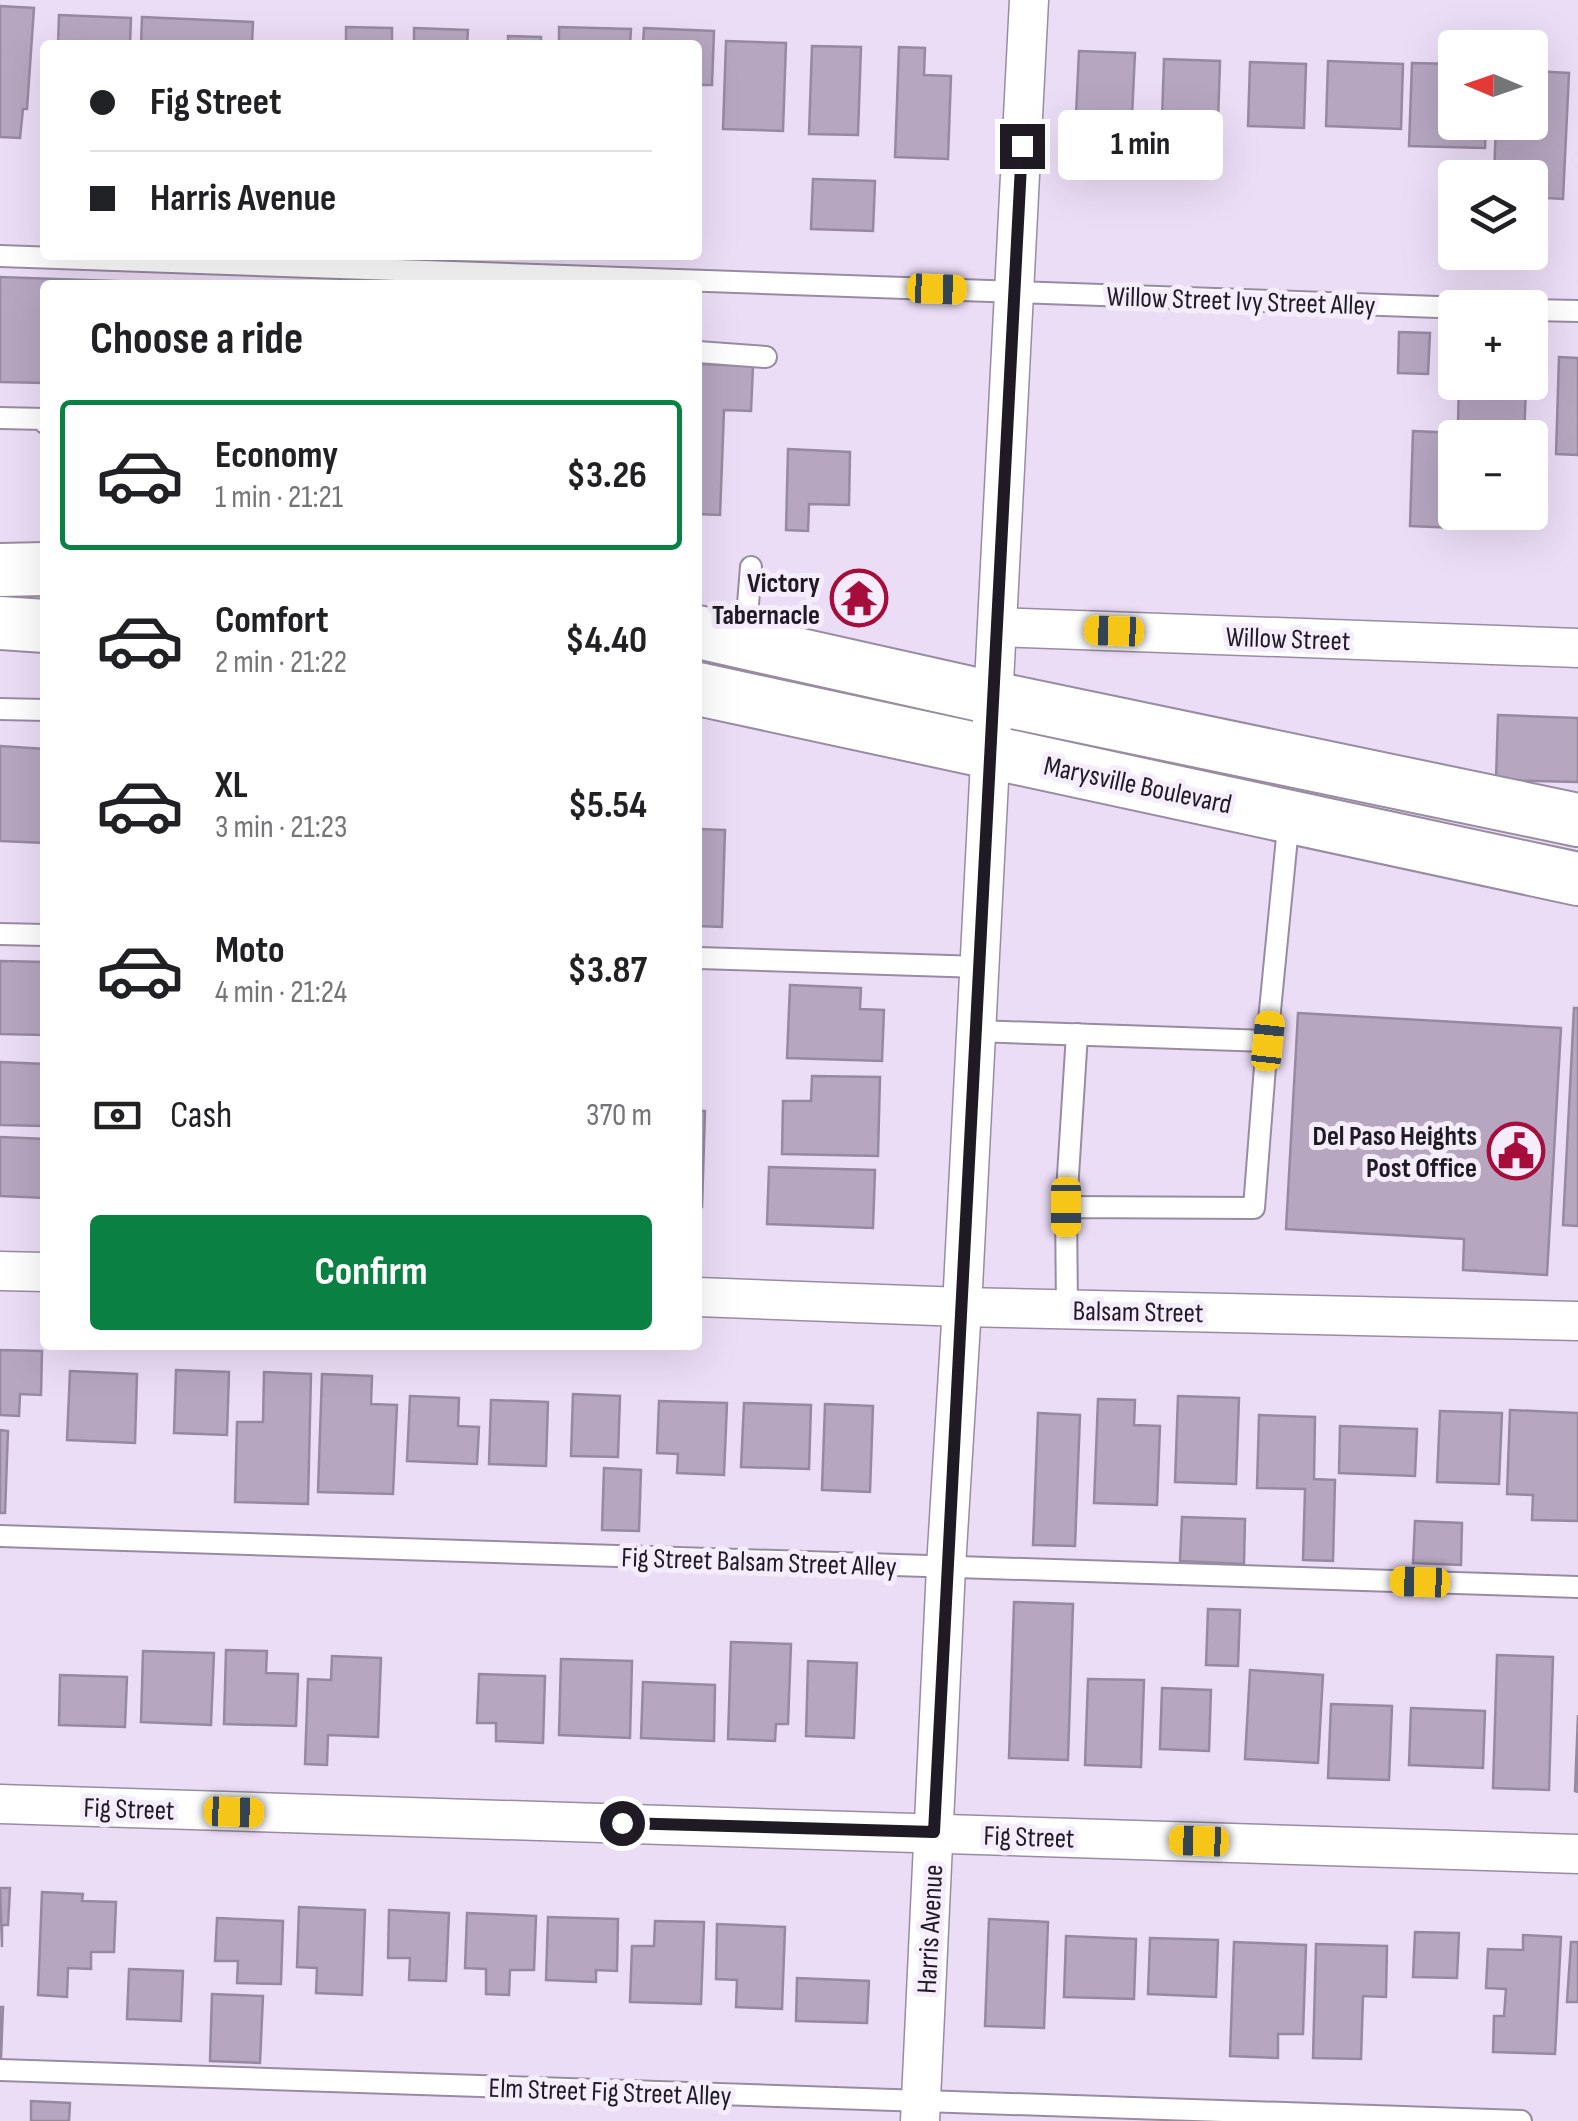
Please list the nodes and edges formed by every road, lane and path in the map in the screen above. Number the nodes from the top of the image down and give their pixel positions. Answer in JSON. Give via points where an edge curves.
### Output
{"nodes":[{"id":1,"x":1029,"y":0,"type":"edge"},
{"id":2,"x":0,"y":256,"type":"edge"},
{"id":3,"x":40,"y":257,"type":"edge"},
{"id":4,"x":113,"y":260,"type":"edge"},
{"id":5,"x":677,"y":280,"type":"edge"},
{"id":6,"x":702,"y":281,"type":"edge"},
{"id":7,"x":1016,"y":292,"type":"junction"},
{"id":8,"x":1438,"y":307,"type":"edge"},
{"id":9,"x":1548,"y":311,"type":"edge"},
{"id":10,"x":1578,"y":312,"type":"edge"},
{"id":11,"x":702,"y":352,"type":"edge"},
{"id":12,"x":766,"y":357,"type":"dead end"},
{"id":13,"x":0,"y":418,"type":"edge"},
{"id":14,"x":40,"y":419,"type":"edge"},
{"id":15,"x":751,"y":568,"type":"dead end"},
{"id":16,"x":40,"y":569,"type":"edge"},
{"id":17,"x":0,"y":570,"type":"edge"},
{"id":18,"x":0,"y":623,"type":"edge"},
{"id":19,"x":40,"y":626,"type":"edge"},
{"id":20,"x":998,"y":627,"type":"junction"},
{"id":21,"x":721,"y":637,"type":"edge"},
{"id":22,"x":1578,"y":648,"type":"edge"},
{"id":23,"x":702,"y":690,"type":"edge"},
{"id":24,"x":993,"y":698,"type":"junction"},
{"id":25,"x":0,"y":709,"type":"edge"},
{"id":26,"x":40,"y":710,"type":"edge"},
{"id":27,"x":990,"y":753,"type":"junction"},
{"id":28,"x":1482,"y":799,"type":"junction"},
{"id":29,"x":1289,"y":816,"type":"junction"},
{"id":30,"x":1578,"y":820,"type":"edge"},
{"id":31,"x":1578,"y":879,"type":"edge"},
{"id":32,"x":0,"y":934,"type":"edge"},
{"id":33,"x":40,"y":935,"type":"edge"},
{"id":34,"x":702,"y":958,"type":"edge"},
{"id":35,"x":980,"y":967,"type":"junction"},
{"id":36,"x":976,"y":1031,"type":"junction"},
{"id":37,"x":1076,"y":1034,"type":"junction"},
{"id":38,"x":1268,"y":1041,"type":"junction"},
{"id":39,"x":1066,"y":1207,"type":"junction"},
{"id":40,"x":0,"y":1270,"type":"edge"},
{"id":41,"x":40,"y":1272,"type":"edge"},
{"id":42,"x":702,"y":1297,"type":"edge"},
{"id":43,"x":962,"y":1307,"type":"junction"},
{"id":44,"x":1067,"y":1310,"type":"junction"},
{"id":45,"x":1578,"y":1321,"type":"edge"},
{"id":46,"x":0,"y":1536,"type":"edge"},
{"id":47,"x":946,"y":1567,"type":"junction"},
{"id":48,"x":1578,"y":1587,"type":"edge"},
{"id":49,"x":0,"y":1804,"type":"edge"},
{"id":50,"x":934,"y":1832,"type":"junction"},
{"id":51,"x":1578,"y":1854,"type":"edge"},
{"id":52,"x":0,"y":2070,"type":"edge"},
{"id":53,"x":921,"y":2111,"type":"edge"},
{"id":54,"x":1521,"y":2121,"type":"edge"}],
"edges":[{"from":1,"to":7,"type":"street","name":"Harris Avenue"},
{"from":2,"to":3,"type":"lane","name":"Willow Street Ivy Street Alley"},
{"from":4,"to":5,"type":"lane","name":"Willow Street Ivy Street Alley"},
{"from":6,"to":7,"type":"lane","name":"Willow Street Ivy Street Alley"},
{"from":7,"to":8,"type":"lane","name":"Willow Street Ivy Street Alley"},
{"from":7,"to":20,"type":"street","name":"Harris Avenue"},
{"from":9,"to":10,"type":"lane"},
{"from":11,"to":12,"type":"lane"},
{"from":13,"to":14,"type":"lane"},
{"from":15,"to":21,"type":"lane"},
{"from":16,"to":17,"type":"main road"},
{"from":18,"to":19,"type":"main road"},
{"from":20,"to":22,"type":"street","name":"Willow Street"},
{"from":20,"to":24,"type":"street","name":"Harris Avenue"},
{"from":21,"to":24,"type":"main road","name":"Marysville Boulevard"},
{"from":23,"to":27,"type":"main road","name":"Marysville Boulevard"},
{"from":24,"to":27,"type":"street","name":"Harris Avenue"},
{"from":24,"to":28,"type":"main road","name":"Marysville Boulevard"},
{"from":25,"to":26,"type":"lane"},
{"from":27,"to":29,"type":"main road","name":"Marysville Boulevard"},
{"from":27,"to":35,"type":"street","name":"Harris Avenue"},
{"from":28,"to":29,"type":"main road","via":[[1453,819],[1324,793]]},
{"from":28,"to":30,"type":"main road","name":"Marysville Boulevard"},
{"from":29,"to":31,"type":"main road","name":"Marysville Boulevard"},
{"from":29,"to":38,"type":"lane"},
{"from":32,"to":33,"type":"lane"},
{"from":34,"to":35,"type":"lane"},
{"from":35,"to":36,"type":"street","name":"Harris Avenue"},
{"from":36,"to":37,"type":"lane"},
{"from":36,"to":43,"type":"street","name":"Harris Avenue"},
{"from":37,"to":38,"type":"lane"},
{"from":37,"to":39,"type":"lane"},
{"from":38,"to":39,"type":"lane","via":[[1254,1208]]},
{"from":39,"to":44,"type":"lane"},
{"from":40,"to":41,"type":"street"},
{"from":42,"to":43,"type":"street","name":"Balsam Street"},
{"from":43,"to":44,"type":"street","name":"Balsam Street"},
{"from":43,"to":47,"type":"street","name":"Harris Avenue"},
{"from":44,"to":45,"type":"street","name":"Balsam Street"},
{"from":46,"to":47,"type":"lane","name":"Fig Street Balsam Street Alley"},
{"from":47,"to":48,"type":"lane","name":"Fig Street Balsam Street Alley"},
{"from":47,"to":50,"type":"street","name":"Harris Avenue"},
{"from":49,"to":50,"type":"street","name":"Fig Street"},
{"from":50,"to":51,"type":"street","name":"Fig Street"},
{"from":50,"to":53,"type":"street","name":"Harris Avenue"},
{"from":52,"to":53,"type":"lane","name":"Elm Street Fig Street Alley"},
{"from":53,"to":54,"type":"lane","name":"Elm Street Fig Street Alley"}]}
